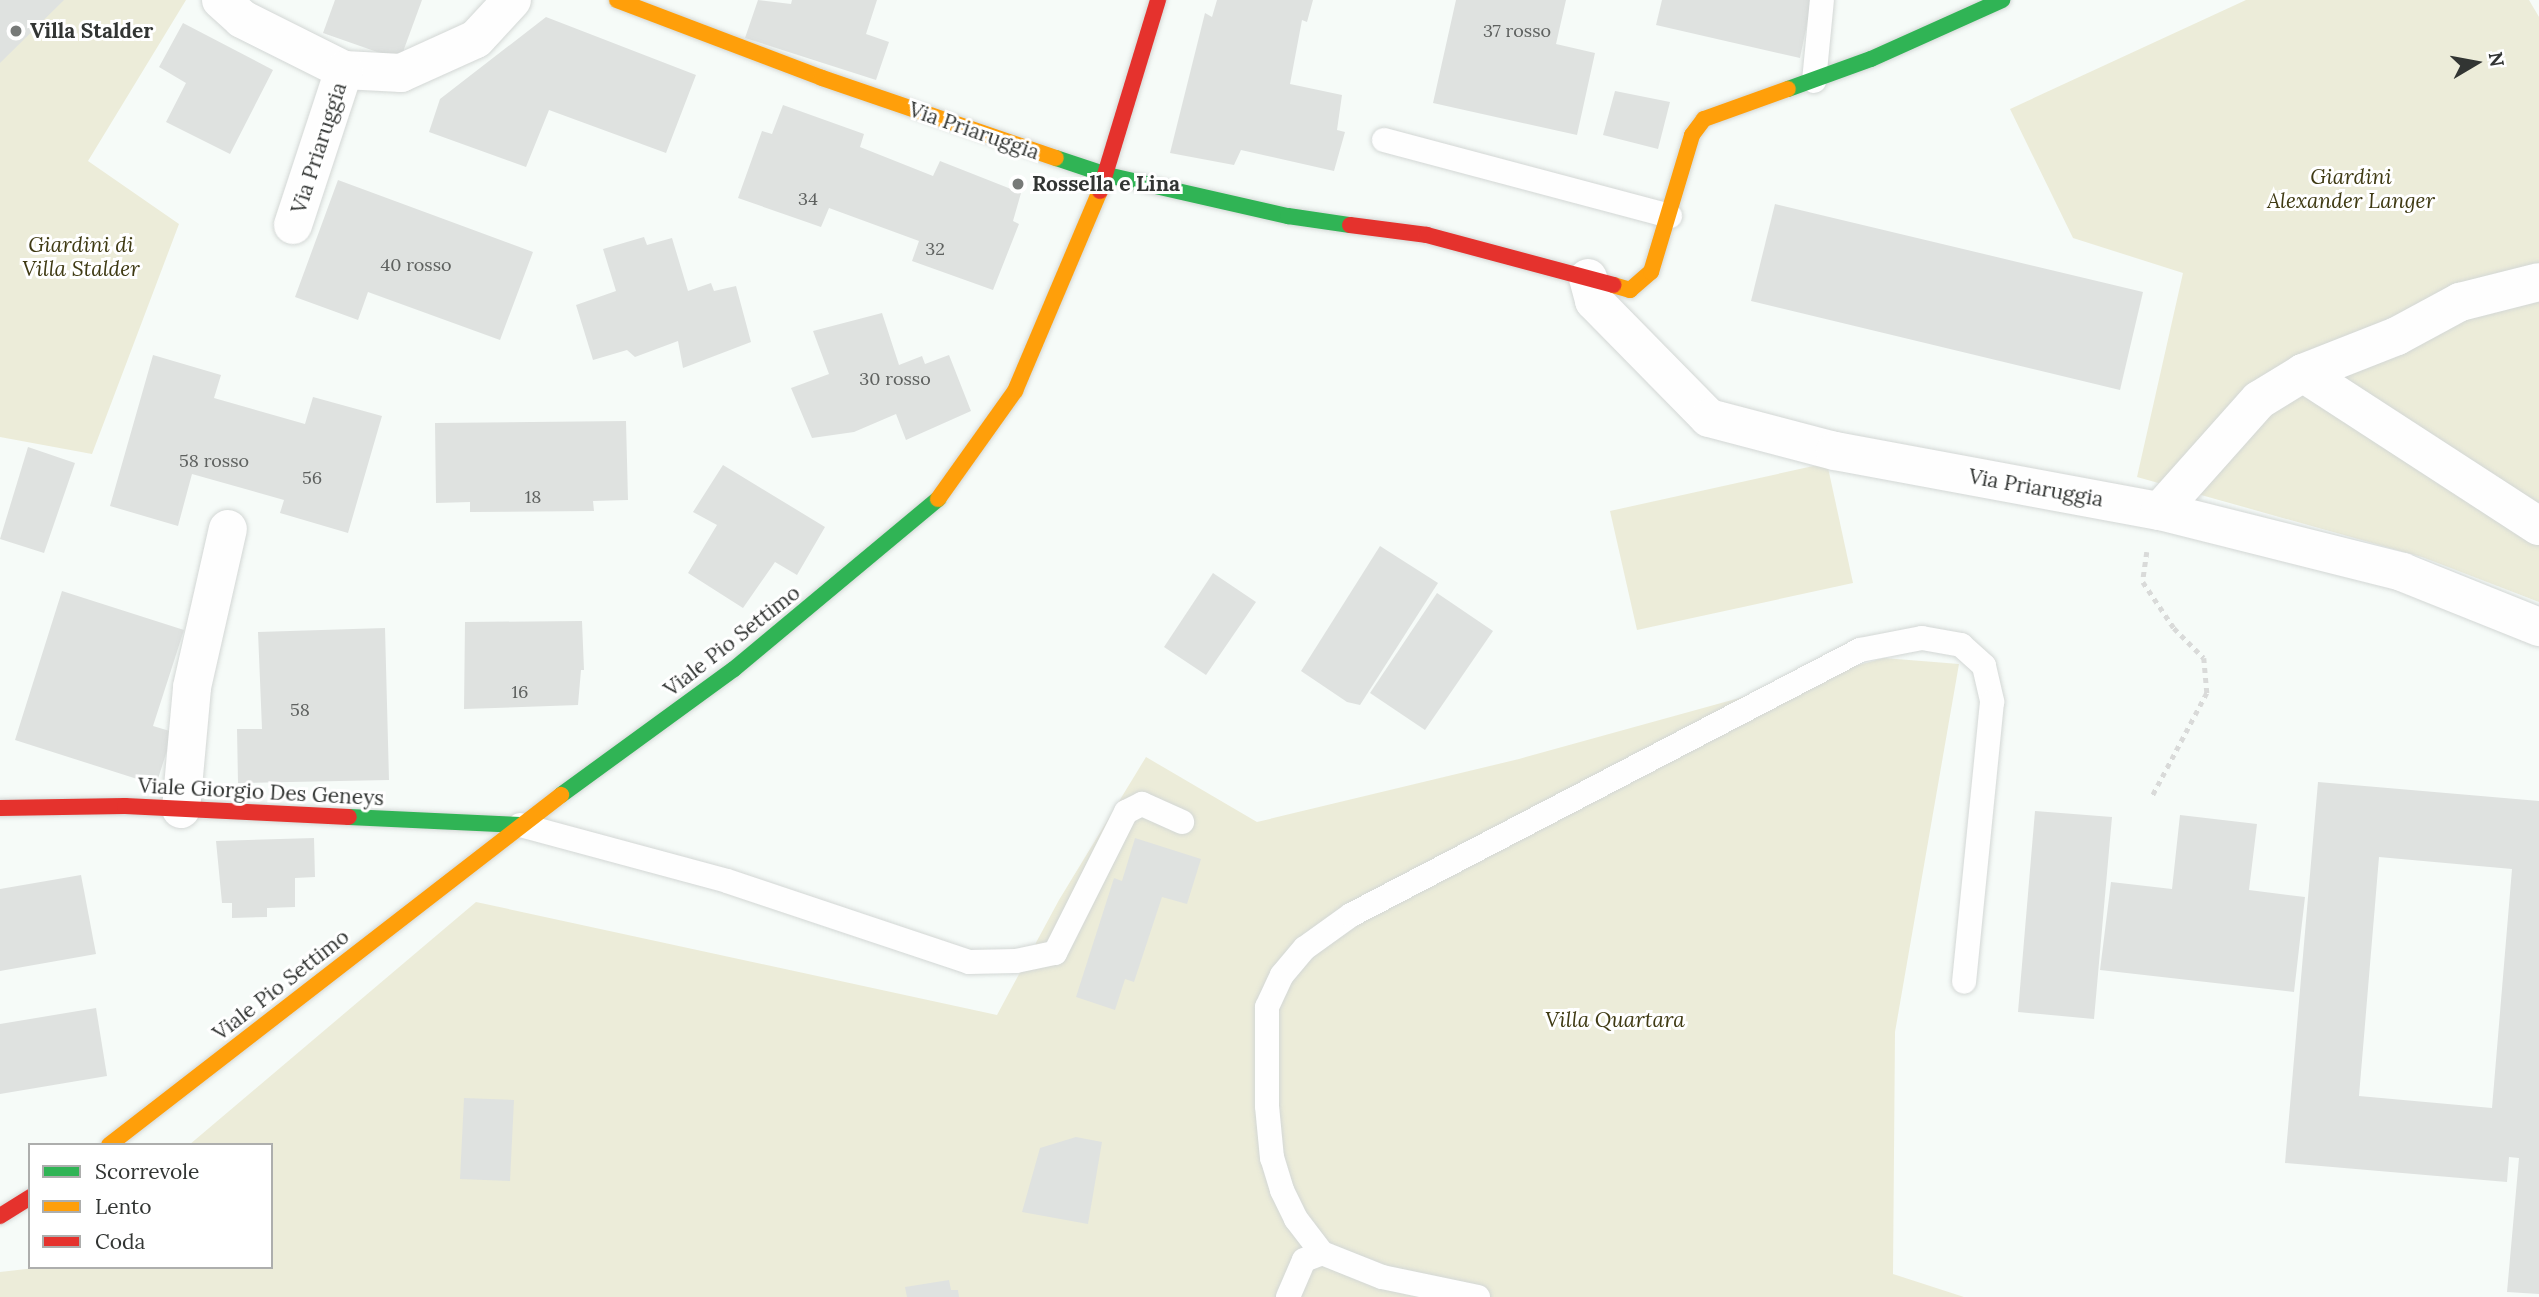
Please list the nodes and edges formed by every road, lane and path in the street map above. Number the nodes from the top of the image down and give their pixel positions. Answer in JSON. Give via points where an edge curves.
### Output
{"nodes":[{"id":1,"x":221,"y":0,"type":"edge"},
{"id":2,"x":512,"y":0,"type":"edge"},
{"id":3,"x":617,"y":0,"type":"edge"},
{"id":4,"x":1158,"y":0,"type":"edge"},
{"id":5,"x":1822,"y":0,"type":"edge"},
{"id":6,"x":2002,"y":0,"type":"edge"},
{"id":7,"x":344,"y":70,"type":"junction"},
{"id":8,"x":1814,"y":81,"type":"junction"},
{"id":9,"x":1384,"y":140,"type":"dead end"},
{"id":10,"x":1107,"y":175,"type":"junction"},
{"id":11,"x":1670,"y":216,"type":"junction"},
{"id":12,"x":293,"y":225,"type":"dead end"},
{"id":13,"x":1588,"y":278,"type":"junction"},
{"id":14,"x":2539,"y":282,"type":"edge"},
{"id":15,"x":2303,"y":373,"type":"junction"},
{"id":16,"x":2160,"y":511,"type":"junction"},
{"id":17,"x":2539,"y":526,"type":"edge"},
{"id":18,"x":228,"y":529,"type":"dead end"},
{"id":19,"x":2539,"y":627,"type":"edge"},
{"id":20,"x":2152,"y":797,"type":"dead end"},
{"id":21,"x":0,"y":808,"type":"edge"},
{"id":22,"x":181,"y":809,"type":"junction"},
{"id":23,"x":1182,"y":822,"type":"dead end"},
{"id":24,"x":520,"y":825,"type":"junction"},
{"id":25,"x":1964,"y":982,"type":"dead end"},
{"id":26,"x":112,"y":1143,"type":"edge"},
{"id":27,"x":28,"y":1198,"type":"edge"},
{"id":28,"x":0,"y":1216,"type":"edge"},
{"id":29,"x":1322,"y":1254,"type":"junction"},
{"id":30,"x":1288,"y":1297,"type":"edge"},
{"id":31,"x":1478,"y":1297,"type":"edge"}],
"edges":[{"from":1,"to":7,"type":"street","name":"Via Priaruggia","via":[[242,19]]},
{"from":2,"to":7,"type":"street","name":"Via Priaruggia","via":[[476,39],[430,62],[401,73]]},
{"from":3,"to":10,"type":"street","name":"Via Priaruggia","via":[[822,78]]},
{"from":4,"to":10,"type":"street","name":"Viale Pio Settimo"},
{"from":5,"to":8,"type":"lane"},
{"from":6,"to":8,"type":"street"},
{"from":7,"to":12,"type":"street","name":"Via Priaruggia"},
{"from":8,"to":11,"type":"street","name":"Via Priaruggia","via":[[1704,119],[1692,135]]},
{"from":9,"to":11,"type":"lane"},
{"from":10,"to":13,"type":"street","name":"Via Priaruggia","via":[[1288,216],[1427,235]]},
{"from":10,"to":24,"type":"street","name":"Viale Pio Settimo","via":[[1015,391],[931,510],[733,668]]},
{"from":11,"to":13,"type":"street","name":"Via Priaruggia","via":[[1651,272],[1637,288]]},
{"from":13,"to":16,"type":"street","name":"Via Priaruggia","via":[[1594,301],[1709,418],[1835,452]]},
{"from":14,"to":15,"type":"street","via":[[2460,302],[2397,335]]},
{"from":15,"to":16,"type":"street","via":[[2259,400]]},
{"from":15,"to":17,"type":"street"},
{"from":16,"to":19,"type":"street","name":"Via Priaruggia","via":[[2402,572]]},
{"from":16,"to":20,"type":"path","via":[[2143,582],[2174,628],[2204,658],[2207,693]]},
{"from":18,"to":22,"type":"street","via":[[192,687]]},
{"from":21,"to":22,"type":"street","name":"Viale Giorgio Des Geneys"},
{"from":22,"to":24,"type":"street","name":"Viale Giorgio Des Geneys"},
{"from":23,"to":24,"type":"lane","via":[[1142,804],[1126,812],[1055,953],[981,962],[956,958],[727,881]]},
{"from":24,"to":26,"type":"street","name":"Viale Pio Settimo"},
{"from":25,"to":29,"type":"lane","via":[[1992,702],[1984,666],[1961,645],[1922,638],[1860,650],[1351,915],[1297,957],[1282,975],[1267,1007],[1267,1106],[1272,1158],[1282,1190]]},
{"from":27,"to":28,"type":"street"},
{"from":29,"to":30,"type":"lane","via":[[1304,1261]]},
{"from":29,"to":31,"type":"lane","via":[[1382,1277]]}]}
